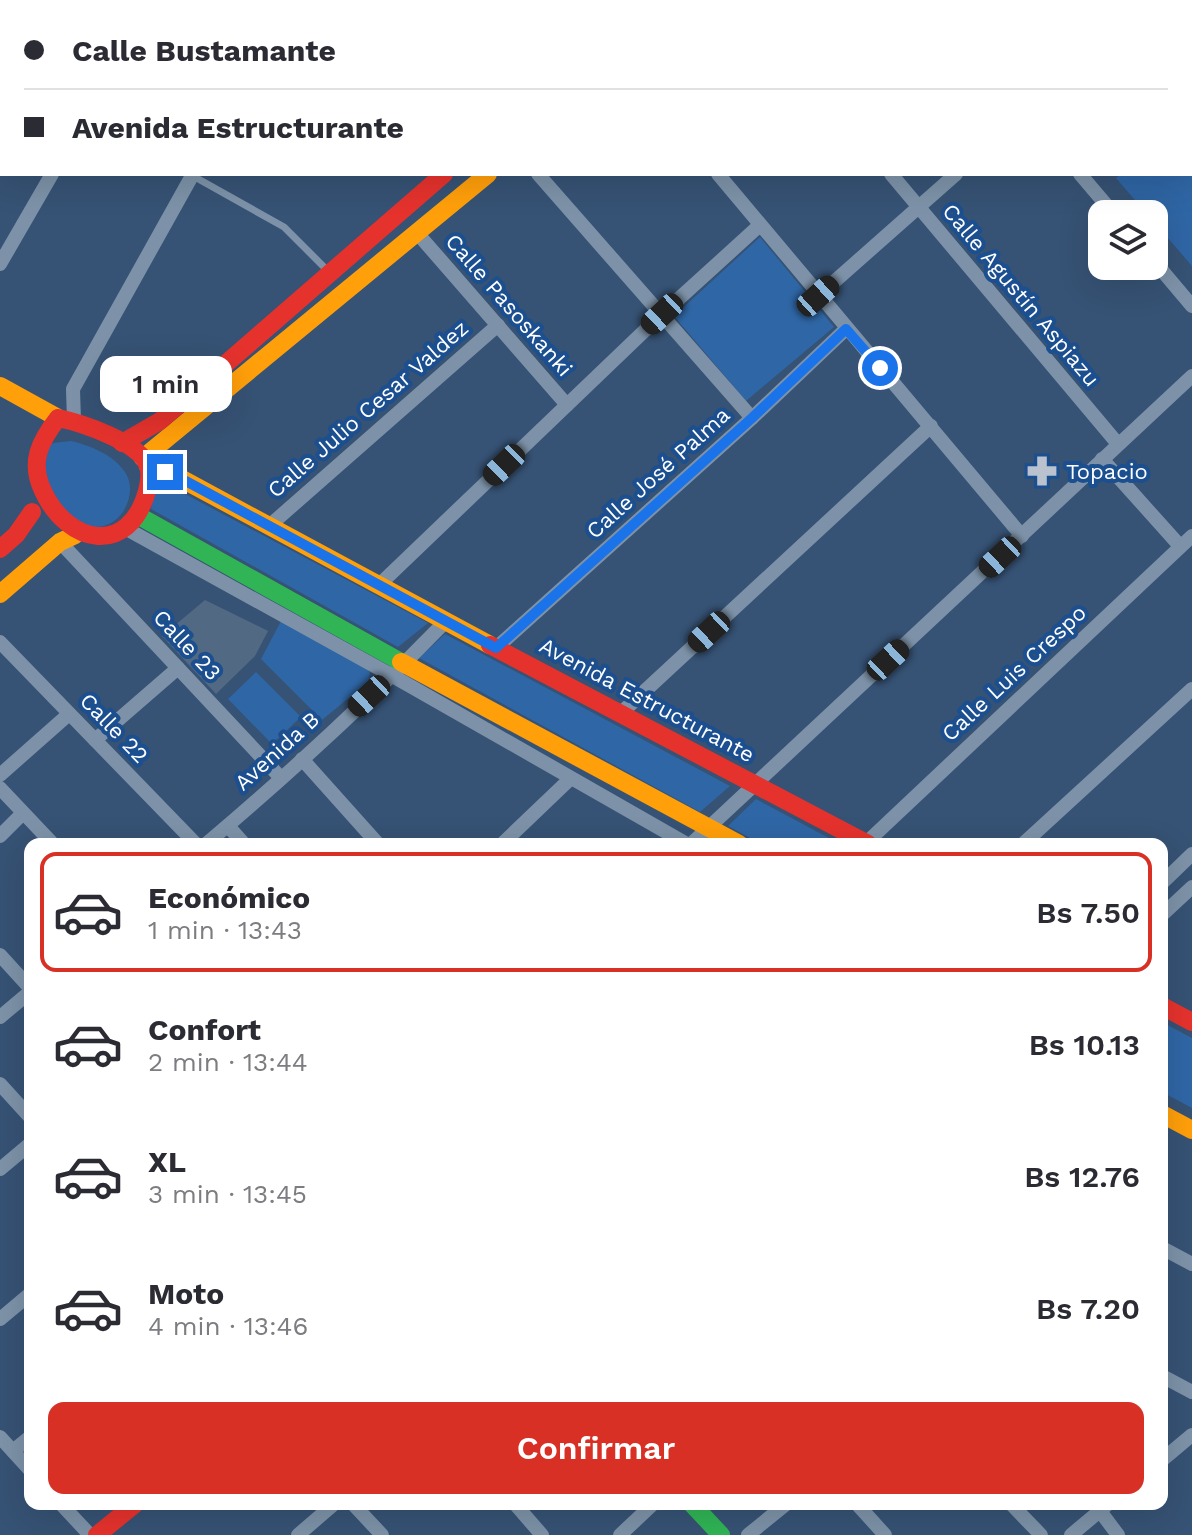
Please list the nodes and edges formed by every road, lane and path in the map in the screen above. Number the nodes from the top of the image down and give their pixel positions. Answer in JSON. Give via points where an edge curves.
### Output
{"nodes":[{"id":1,"x":51,"y":176,"type":"edge"},
{"id":2,"x":192,"y":176,"type":"edge"},
{"id":3,"x":195,"y":176,"type":"edge"},
{"id":4,"x":442,"y":176,"type":"edge"},
{"id":5,"x":486,"y":176,"type":"edge"},
{"id":6,"x":540,"y":176,"type":"edge"},
{"id":7,"x":720,"y":176,"type":"edge"},
{"id":8,"x":893,"y":176,"type":"edge"},
{"id":9,"x":954,"y":176,"type":"edge"},
{"id":10,"x":1088,"y":177,"type":"edge"},
{"id":11,"x":1104,"y":200,"type":"edge"},
{"id":12,"x":918,"y":207,"type":"junction"},
{"id":13,"x":760,"y":225,"type":"junction"},
{"id":14,"x":418,"y":234,"type":"junction"},
{"id":15,"x":0,"y":264,"type":"edge"},
{"id":16,"x":330,"y":273,"type":"junction"},
{"id":17,"x":1168,"y":278,"type":"edge"},
{"id":18,"x":818,"y":296,"type":"junction"},
{"id":19,"x":1192,"y":306,"type":"edge"},
{"id":20,"x":662,"y":314,"type":"junction"},
{"id":21,"x":498,"y":325,"type":"junction"},
{"id":22,"x":846,"y":329,"type":"junction"},
{"id":23,"x":1192,"y":376,"type":"edge"},
{"id":24,"x":0,"y":386,"type":"edge"},
{"id":25,"x":567,"y":405,"type":"junction"},
{"id":26,"x":752,"y":418,"type":"junction"},
{"id":27,"x":66,"y":420,"type":"junction"},
{"id":28,"x":931,"y":426,"type":"junction"},
{"id":29,"x":22,"y":442,"type":"dead end"},
{"id":30,"x":122,"y":443,"type":"junction"},
{"id":31,"x":1118,"y":444,"type":"junction"},
{"id":32,"x":1102,"y":459,"type":"junction"},
{"id":33,"x":145,"y":462,"type":"junction"},
{"id":34,"x":131,"y":522,"type":"junction"},
{"id":35,"x":268,"y":527,"type":"junction"},
{"id":36,"x":1022,"y":536,"type":"junction"},
{"id":37,"x":1192,"y":536,"type":"edge"},
{"id":38,"x":68,"y":539,"type":"junction"},
{"id":39,"x":1180,"y":546,"type":"junction"},
{"id":40,"x":0,"y":549,"type":"edge"},
{"id":41,"x":378,"y":586,"type":"junction"},
{"id":42,"x":0,"y":594,"type":"edge"},
{"id":43,"x":445,"y":622,"type":"junction"},
{"id":44,"x":0,"y":642,"type":"edge"},
{"id":45,"x":496,"y":648,"type":"junction"},
{"id":46,"x":178,"y":668,"type":"junction"},
{"id":47,"x":398,"y":669,"type":"junction"},
{"id":48,"x":1192,"y":689,"type":"edge"},
{"id":49,"x":69,"y":714,"type":"junction"},
{"id":50,"x":620,"y":714,"type":"junction"},
{"id":51,"x":95,"y":740,"type":"junction"},
{"id":52,"x":302,"y":759,"type":"junction"},
{"id":53,"x":0,"y":775,"type":"edge"},
{"id":54,"x":281,"y":778,"type":"junction"},
{"id":55,"x":570,"y":779,"type":"junction"},
{"id":56,"x":753,"y":784,"type":"junction"},
{"id":57,"x":0,"y":788,"type":"edge"},
{"id":58,"x":23,"y":813,"type":"junction"},
{"id":59,"x":228,"y":826,"type":"junction"},
{"id":60,"x":707,"y":827,"type":"junction"},
{"id":61,"x":0,"y":836,"type":"edge"},
{"id":62,"x":47,"y":838,"type":"edge"},
{"id":63,"x":190,"y":838,"type":"edge"},
{"id":64,"x":213,"y":838,"type":"edge"},
{"id":65,"x":239,"y":838,"type":"edge"},
{"id":66,"x":373,"y":838,"type":"edge"},
{"id":67,"x":508,"y":838,"type":"edge"},
{"id":68,"x":662,"y":838,"type":"edge"},
{"id":69,"x":695,"y":838,"type":"edge"},
{"id":70,"x":728,"y":838,"type":"edge"},
{"id":71,"x":856,"y":838,"type":"edge"},
{"id":72,"x":873,"y":838,"type":"edge"},
{"id":73,"x":1030,"y":838,"type":"edge"},
{"id":74,"x":1192,"y":854,"type":"edge"},
{"id":75,"x":1168,"y":877,"type":"edge"},
{"id":76,"x":1192,"y":887,"type":"edge"},
{"id":77,"x":1168,"y":909,"type":"edge"},
{"id":78,"x":0,"y":955,"type":"edge"},
{"id":79,"x":24,"y":983,"type":"edge"},
{"id":80,"x":24,"y":995,"type":"edge"},
{"id":81,"x":1168,"y":1009,"type":"edge"},
{"id":82,"x":0,"y":1017,"type":"edge"},
{"id":83,"x":1192,"y":1022,"type":"edge"},
{"id":84,"x":0,"y":1084,"type":"edge"},
{"id":85,"x":24,"y":1110,"type":"edge"},
{"id":86,"x":1168,"y":1117,"type":"edge"},
{"id":87,"x":1192,"y":1130,"type":"edge"},
{"id":88,"x":24,"y":1149,"type":"edge"},
{"id":89,"x":0,"y":1169,"type":"edge"},
{"id":90,"x":1168,"y":1251,"type":"edge"},
{"id":91,"x":1192,"y":1264,"type":"edge"},
{"id":92,"x":24,"y":1299,"type":"edge"},
{"id":93,"x":0,"y":1319,"type":"edge"},
{"id":94,"x":1168,"y":1379,"type":"edge"},
{"id":95,"x":1192,"y":1392,"type":"edge"},
{"id":96,"x":1192,"y":1435,"type":"edge"},
{"id":97,"x":0,"y":1437,"type":"edge"},
{"id":98,"x":24,"y":1442,"type":"edge"},
{"id":99,"x":13,"y":1451,"type":"junction"},
{"id":100,"x":1168,"y":1455,"type":"edge"},
{"id":101,"x":24,"y":1463,"type":"edge"},
{"id":102,"x":67,"y":1510,"type":"edge"},
{"id":103,"x":128,"y":1510,"type":"edge"},
{"id":104,"x":327,"y":1510,"type":"edge"},
{"id":105,"x":359,"y":1510,"type":"edge"},
{"id":106,"x":520,"y":1510,"type":"edge"},
{"id":107,"x":647,"y":1510,"type":"edge"},
{"id":108,"x":698,"y":1510,"type":"edge"},
{"id":109,"x":779,"y":1510,"type":"edge"},
{"id":110,"x":862,"y":1510,"type":"edge"},
{"id":111,"x":1017,"y":1510,"type":"edge"},
{"id":112,"x":1100,"y":1510,"type":"edge"},
{"id":113,"x":1106,"y":1510,"type":"edge"},
{"id":114,"x":90,"y":1535,"type":"edge"},
{"id":115,"x":97,"y":1535,"type":"edge"},
{"id":116,"x":298,"y":1535,"type":"edge"},
{"id":117,"x":382,"y":1535,"type":"edge"},
{"id":118,"x":542,"y":1535,"type":"edge"},
{"id":119,"x":620,"y":1535,"type":"edge"},
{"id":120,"x":721,"y":1535,"type":"edge"},
{"id":121,"x":748,"y":1535,"type":"edge"},
{"id":122,"x":885,"y":1535,"type":"edge"},
{"id":123,"x":1041,"y":1535,"type":"edge"},
{"id":124,"x":1071,"y":1535,"type":"edge"},
{"id":125,"x":1118,"y":1535,"type":"edge"}],
"edges":[{"from":1,"to":15,"type":"street"},
{"from":2,"to":27,"type":"street","via":[[73,389]]},
{"from":3,"to":16,"type":"lane","via":[[284,227]]},
{"from":4,"to":16,"type":"main road"},
{"from":5,"to":14,"type":"main road"},
{"from":6,"to":20,"type":"street"},
{"from":7,"to":13,"type":"street"},
{"from":8,"to":12,"type":"street","name":"Calle Agustín Aspiazu"},
{"from":9,"to":12,"type":"street"},
{"from":10,"to":11,"type":"street"},
{"from":12,"to":18,"type":"street"},
{"from":12,"to":31,"type":"street","name":"Calle Agustín Aspiazu"},
{"from":13,"to":18,"type":"street"},
{"from":13,"to":20,"type":"street"},
{"from":14,"to":21,"type":"street","name":"Calle Pasoskanki"},
{"from":14,"to":33,"type":"main road"},
{"from":16,"to":30,"type":"main road","via":[[160,421]]},
{"from":17,"to":19,"type":"street"},
{"from":18,"to":22,"type":"street"},
{"from":20,"to":25,"type":"street"},
{"from":20,"to":26,"type":"street"},
{"from":21,"to":25,"type":"street","name":"Calle Pasoskanki"},
{"from":21,"to":35,"type":"street","name":"Calle Julio Cesar Valdez"},
{"from":22,"to":26,"type":"street","name":"Calle José Palma"},
{"from":22,"to":28,"type":"street"},
{"from":23,"to":31,"type":"street"},
{"from":24,"to":27,"type":"main road"},
{"from":25,"to":41,"type":"street"},
{"from":26,"to":45,"type":"street","name":"Calle José Palma"},
{"from":27,"to":29,"type":"main road","via":[[41,425]]},
{"from":27,"to":30,"type":"main road","name":"Avenida Estructurante"},
{"from":28,"to":36,"type":"street"},
{"from":28,"to":50,"type":"street"},
{"from":30,"to":33,"type":"main road","name":"Avenida Estructurante"},
{"from":31,"to":32,"type":"street"},
{"from":32,"to":36,"type":"street"},
{"from":32,"to":39,"type":"street"},
{"from":33,"to":34,"type":"main road","via":[[148,486]]},
{"from":33,"to":35,"type":"main road","name":"Avenida Estructurante"},
{"from":34,"to":38,"type":"main road","via":[[101,537]]},
{"from":34,"to":47,"type":"main road"},
{"from":35,"to":41,"type":"main road","name":"Avenida Estructurante"},
{"from":36,"to":56,"type":"street"},
{"from":37,"to":39,"type":"street","name":"Calle Luis Crespo"},
{"from":38,"to":40,"type":"main road","via":[[26,505],[16,535]]},
{"from":38,"to":42,"type":"main road"},
{"from":38,"to":46,"type":"street","name":"Calle 23"},
{"from":39,"to":72,"type":"street","name":"Calle Luis Crespo"},
{"from":41,"to":43,"type":"main road","name":"Avenida Estructurante"},
{"from":43,"to":45,"type":"main road","name":"Avenida Estructurante"},
{"from":43,"to":47,"type":"street","name":"Avenida B"},
{"from":44,"to":49,"type":"street","name":"Calle 22"},
{"from":45,"to":50,"type":"main road","name":"Avenida Estructurante"},
{"from":46,"to":51,"type":"street"},
{"from":46,"to":54,"type":"street","name":"Calle 23"},
{"from":47,"to":52,"type":"street","name":"Avenida B"},
{"from":47,"to":55,"type":"street"},
{"from":47,"to":60,"type":"main road"},
{"from":48,"to":73,"type":"street"},
{"from":49,"to":51,"type":"street","name":"Calle 22"},
{"from":49,"to":53,"type":"street"},
{"from":50,"to":56,"type":"main road","name":"Avenida Estructurante"},
{"from":51,"to":63,"type":"street","name":"Calle 22"},
{"from":52,"to":54,"type":"street","name":"Avenida B"},
{"from":52,"to":66,"type":"street"},
{"from":54,"to":59,"type":"street","name":"Avenida B"},
{"from":55,"to":67,"type":"street"},
{"from":55,"to":68,"type":"street"},
{"from":56,"to":60,"type":"street"},
{"from":56,"to":71,"type":"main road","name":"Avenida Estructurante"},
{"from":57,"to":58,"type":"street"},
{"from":58,"to":61,"type":"street"},
{"from":58,"to":62,"type":"street"},
{"from":59,"to":64,"type":"street","name":"Avenida B"},
{"from":59,"to":65,"type":"street"},
{"from":60,"to":69,"type":"street"},
{"from":60,"to":70,"type":"main road"},
{"from":74,"to":75,"type":"street"},
{"from":76,"to":77,"type":"street"},
{"from":78,"to":79,"type":"street"},
{"from":80,"to":82,"type":"street"},
{"from":81,"to":83,"type":"main road"},
{"from":84,"to":85,"type":"street"},
{"from":86,"to":87,"type":"main road"},
{"from":88,"to":89,"type":"street"},
{"from":90,"to":91,"type":"street"},
{"from":92,"to":93,"type":"street"},
{"from":94,"to":95,"type":"street"},
{"from":96,"to":100,"type":"street"},
{"from":97,"to":99,"type":"street"},
{"from":98,"to":99,"type":"street"},
{"from":99,"to":101,"type":"street"},
{"from":102,"to":114,"type":"street"},
{"from":103,"to":115,"type":"main road"},
{"from":104,"to":116,"type":"street"},
{"from":105,"to":117,"type":"street"},
{"from":106,"to":118,"type":"street"},
{"from":107,"to":119,"type":"street"},
{"from":108,"to":120,"type":"main road"},
{"from":109,"to":121,"type":"street"},
{"from":110,"to":122,"type":"street"},
{"from":111,"to":123,"type":"street"},
{"from":112,"to":124,"type":"street"},
{"from":113,"to":125,"type":"street"}]}
